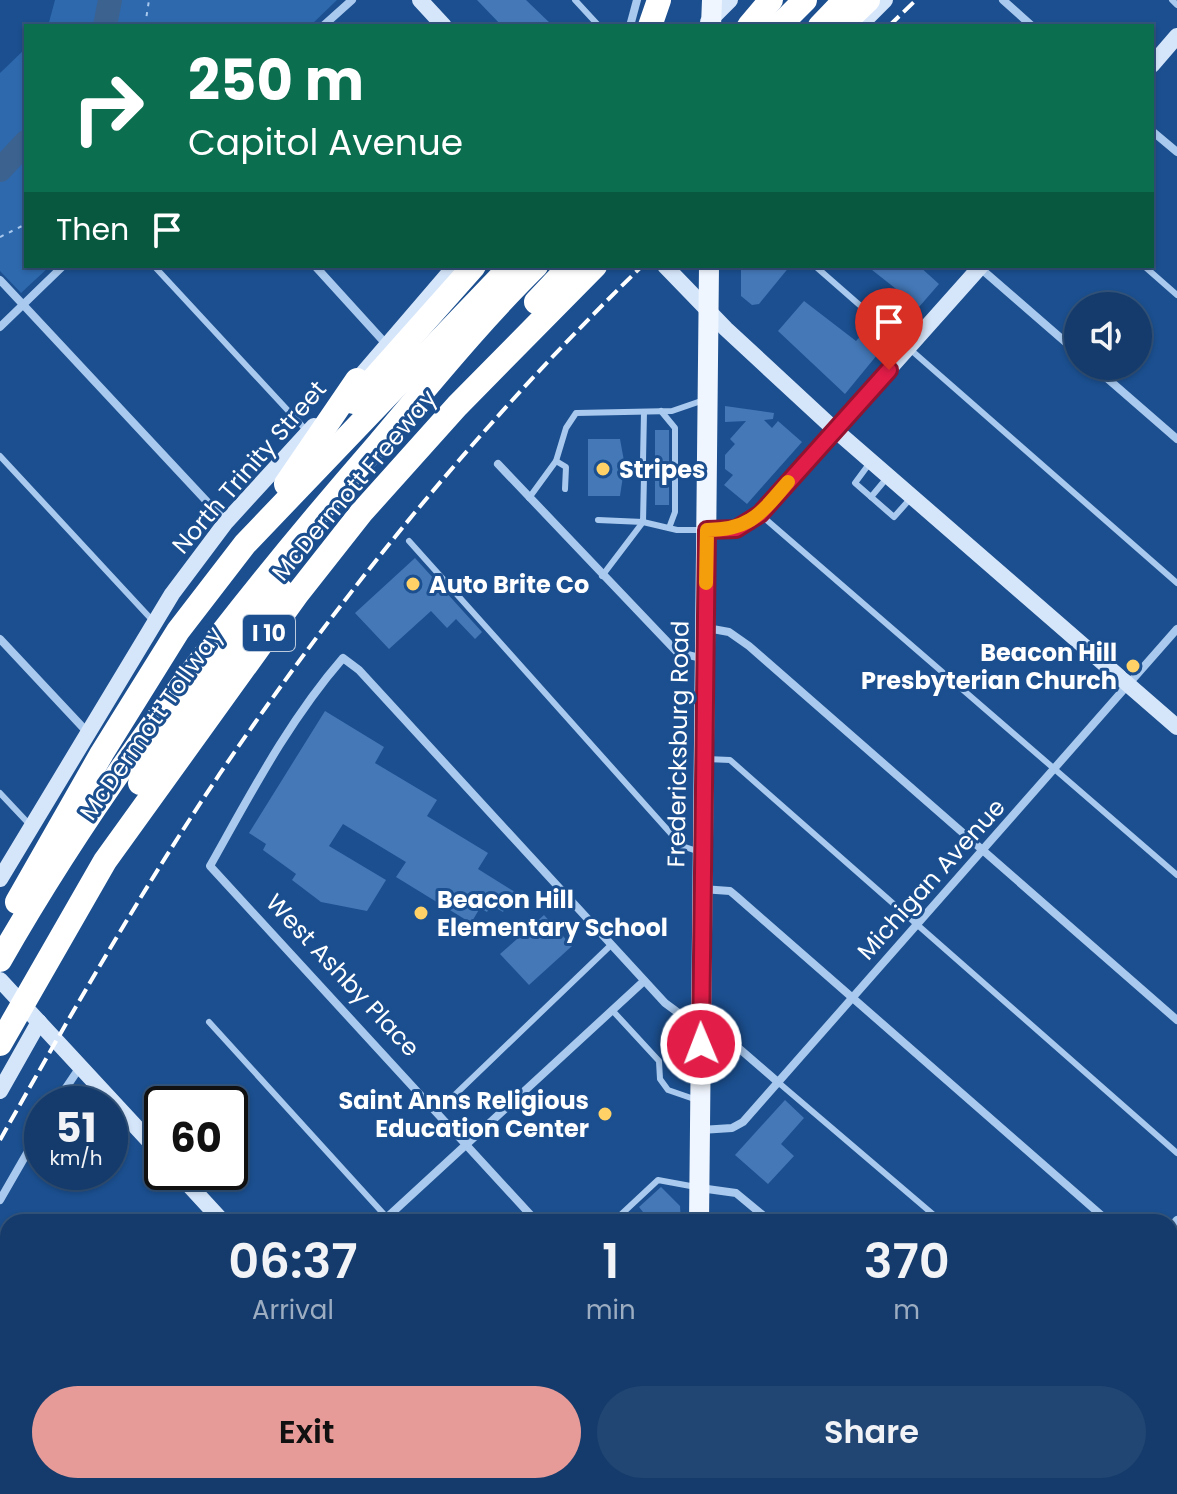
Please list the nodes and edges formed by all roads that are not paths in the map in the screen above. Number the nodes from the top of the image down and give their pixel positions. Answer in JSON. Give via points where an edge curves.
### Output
{"nodes":[{"id":1,"x":352,"y":0,"type":"edge"},
{"id":2,"x":420,"y":0,"type":"edge"},
{"id":3,"x":575,"y":0,"type":"edge"},
{"id":4,"x":637,"y":0,"type":"edge"},
{"id":5,"x":659,"y":0,"type":"edge"},
{"id":6,"x":730,"y":0,"type":"edge"},
{"id":7,"x":771,"y":0,"type":"edge"},
{"id":8,"x":805,"y":0,"type":"edge"},
{"id":9,"x":845,"y":0,"type":"edge"},
{"id":10,"x":868,"y":0,"type":"edge"},
{"id":11,"x":885,"y":0,"type":"edge"},
{"id":12,"x":1003,"y":0,"type":"edge"},
{"id":13,"x":1172,"y":0,"type":"edge"},
{"id":14,"x":1177,"y":5,"type":"edge"},
{"id":15,"x":710,"y":18,"type":"edge"},
{"id":16,"x":325,"y":24,"type":"edge"},
{"id":17,"x":442,"y":24,"type":"edge"},
{"id":18,"x":597,"y":24,"type":"edge"},
{"id":19,"x":631,"y":24,"type":"edge"},
{"id":20,"x":651,"y":24,"type":"edge"},
{"id":21,"x":751,"y":24,"type":"edge"},
{"id":22,"x":781,"y":24,"type":"edge"},
{"id":23,"x":822,"y":24,"type":"edge"},
{"id":24,"x":843,"y":24,"type":"edge"},
{"id":25,"x":861,"y":24,"type":"edge"},
{"id":26,"x":1030,"y":24,"type":"edge"},
{"id":27,"x":1177,"y":36,"type":"edge"},
{"id":28,"x":1154,"y":63,"type":"edge"},
{"id":29,"x":1154,"y":133,"type":"edge"},
{"id":30,"x":1177,"y":152,"type":"edge"},
{"id":31,"x":61,"y":268,"type":"edge"},
{"id":32,"x":156,"y":268,"type":"edge"},
{"id":33,"x":317,"y":268,"type":"edge"},
{"id":34,"x":453,"y":268,"type":"edge"},
{"id":35,"x":472,"y":268,"type":"edge"},
{"id":36,"x":509,"y":268,"type":"edge"},
{"id":37,"x":534,"y":268,"type":"edge"},
{"id":38,"x":568,"y":268,"type":"edge"},
{"id":39,"x":593,"y":268,"type":"edge"},
{"id":40,"x":610,"y":268,"type":"edge"},
{"id":41,"x":667,"y":268,"type":"edge"},
{"id":42,"x":709,"y":268,"type":"edge"},
{"id":43,"x":817,"y":268,"type":"edge"},
{"id":44,"x":978,"y":268,"type":"edge"},
{"id":45,"x":980,"y":268,"type":"edge"},
{"id":46,"x":1146,"y":268,"type":"edge"},
{"id":47,"x":0,"y":280,"type":"edge"},
{"id":48,"x":1177,"y":295,"type":"edge"},
{"id":49,"x":22,"y":305,"type":"junction"},
{"id":50,"x":709,"y":312,"type":"junction"},
{"id":51,"x":0,"y":327,"type":"edge"},
{"id":52,"x":1064,"y":341,"type":"edge"},
{"id":53,"x":386,"y":344,"type":"junction"},
{"id":54,"x":908,"y":348,"type":"junction"},
{"id":55,"x":357,"y":380,"type":"junction"},
{"id":56,"x":1109,"y":380,"type":"edge"},
{"id":57,"x":708,"y":399,"type":"junction"},
{"id":58,"x":661,"y":411,"type":"junction"},
{"id":59,"x":644,"y":412,"type":"junction"},
{"id":60,"x":834,"y":429,"type":"junction"},
{"id":61,"x":309,"y":432,"type":"junction"},
{"id":62,"x":644,"y":434,"type":"junction"},
{"id":63,"x":655,"y":435,"type":"dead end"},
{"id":64,"x":1177,"y":439,"type":"edge"},
{"id":65,"x":644,"y":447,"type":"junction"},
{"id":66,"x":655,"y":448,"type":"dead end"},
{"id":67,"x":0,"y":456,"type":"edge"},
{"id":68,"x":556,"y":461,"type":"junction"},
{"id":69,"x":643,"y":461,"type":"dead end"},
{"id":70,"x":871,"y":461,"type":"junction"},
{"id":71,"x":498,"y":464,"type":"dead end"},
{"id":72,"x":644,"y":476,"type":"dead end"},
{"id":73,"x":889,"y":476,"type":"junction"},
{"id":74,"x":654,"y":488,"type":"dead end"},
{"id":75,"x":565,"y":489,"type":"dead end"},
{"id":76,"x":643,"y":489,"type":"junction"},
{"id":77,"x":871,"y":497,"type":"junction"},
{"id":78,"x":913,"y":497,"type":"junction"},
{"id":79,"x":529,"y":498,"type":"junction"},
{"id":80,"x":655,"y":502,"type":"dead end"},
{"id":81,"x":643,"y":503,"type":"junction"},
{"id":82,"x":760,"y":514,"type":"junction"},
{"id":83,"x":598,"y":520,"type":"dead end"},
{"id":84,"x":226,"y":522,"type":"junction"},
{"id":85,"x":643,"y":522,"type":"junction"},
{"id":86,"x":669,"y":528,"type":"junction"},
{"id":87,"x":707,"y":530,"type":"junction"},
{"id":88,"x":409,"y":541,"type":"dead end"},
{"id":89,"x":245,"y":544,"type":"junction"},
{"id":90,"x":602,"y":576,"type":"junction"},
{"id":91,"x":1177,"y":583,"type":"edge"},
{"id":92,"x":154,"y":622,"type":"junction"},
{"id":93,"x":706,"y":627,"type":"junction"},
{"id":94,"x":1177,"y":629,"type":"edge"},
{"id":95,"x":0,"y":639,"type":"edge"},
{"id":96,"x":705,"y":659,"type":"junction"},
{"id":97,"x":222,"y":667,"type":"junction"},
{"id":98,"x":1127,"y":684,"type":"junction"},
{"id":99,"x":167,"y":704,"type":"junction"},
{"id":100,"x":1177,"y":727,"type":"edge"},
{"id":101,"x":96,"y":744,"type":"junction"},
{"id":102,"x":704,"y":759,"type":"junction"},
{"id":103,"x":1056,"y":768,"type":"junction"},
{"id":104,"x":0,"y":793,"type":"edge"},
{"id":105,"x":32,"y":827,"type":"junction"},
{"id":106,"x":983,"y":850,"type":"junction"},
{"id":107,"x":703,"y":852,"type":"junction"},
{"id":108,"x":1177,"y":875,"type":"edge"},
{"id":109,"x":0,"y":879,"type":"edge"},
{"id":110,"x":702,"y":889,"type":"junction"},
{"id":111,"x":0,"y":908,"type":"edge"},
{"id":112,"x":916,"y":924,"type":"junction"},
{"id":113,"x":0,"y":932,"type":"edge"},
{"id":114,"x":611,"y":945,"type":"junction"},
{"id":115,"x":0,"y":960,"type":"edge"},
{"id":116,"x":0,"y":980,"type":"edge"},
{"id":117,"x":644,"y":981,"type":"junction"},
{"id":118,"x":852,"y":998,"type":"junction"},
{"id":119,"x":612,"y":1010,"type":"junction"},
{"id":120,"x":0,"y":1019,"type":"edge"},
{"id":121,"x":1177,"y":1020,"type":"edge"},
{"id":122,"x":39,"y":1022,"type":"junction"},
{"id":123,"x":209,"y":1022,"type":"dead end"},
{"id":124,"x":702,"y":1024,"type":"junction"},
{"id":125,"x":0,"y":1044,"type":"edge"},
{"id":126,"x":80,"y":1066,"type":"junction"},
{"id":127,"x":779,"y":1083,"type":"junction"},
{"id":128,"x":67,"y":1086,"type":"edge"},
{"id":129,"x":0,"y":1091,"type":"edge"},
{"id":130,"x":700,"y":1100,"type":"junction"},
{"id":131,"x":437,"y":1112,"type":"junction"},
{"id":132,"x":700,"y":1130,"type":"junction"},
{"id":133,"x":144,"y":1135,"type":"edge"},
{"id":134,"x":466,"y":1144,"type":"junction"},
{"id":135,"x":1177,"y":1153,"type":"edge"},
{"id":136,"x":24,"y":1158,"type":"edge"},
{"id":137,"x":700,"y":1188,"type":"junction"},
{"id":138,"x":194,"y":1190,"type":"edge"},
{"id":139,"x":0,"y":1200,"type":"edge"},
{"id":140,"x":216,"y":1214,"type":"edge"},
{"id":141,"x":380,"y":1214,"type":"edge"},
{"id":142,"x":393,"y":1214,"type":"edge"},
{"id":143,"x":530,"y":1214,"type":"edge"},
{"id":144,"x":622,"y":1214,"type":"edge"},
{"id":145,"x":699,"y":1214,"type":"edge"},
{"id":146,"x":761,"y":1214,"type":"edge"},
{"id":147,"x":933,"y":1214,"type":"edge"},
{"id":148,"x":1100,"y":1214,"type":"edge"}],
"edges":[{"from":1,"to":16,"type":"street"},
{"from":2,"to":17,"type":"street"},
{"from":3,"to":18,"type":"lane"},
{"from":4,"to":19,"type":"street"},
{"from":5,"to":20,"type":"highway"},
{"from":6,"to":15,"type":"street"},
{"from":7,"to":21,"type":"highway"},
{"from":8,"to":22,"type":"highway"},
{"from":9,"to":23,"type":"highway"},
{"from":10,"to":24,"type":"highway"},
{"from":11,"to":25,"type":"street"},
{"from":12,"to":26,"type":"street"},
{"from":13,"to":14,"type":"lane"},
{"from":27,"to":28,"type":"street"},
{"from":29,"to":30,"type":"street"},
{"from":31,"to":49,"type":"street"},
{"from":32,"to":61,"type":"lane"},
{"from":33,"to":53,"type":"street"},
{"from":34,"to":53,"type":"street","name":"North Trinity Street"},
{"from":35,"to":89,"type":"highway","via":[[322,437]]},
{"from":36,"to":89,"type":"highway","name":"McDermott Freeway"},
{"from":37,"to":99,"type":"highway","name":"McDermott Tollway","via":[[265,574]]},
{"from":38,"to":97,"type":"highway","name":"McDermott Tollway","via":[[385,461]]},
{"from":39,"to":125,"type":"highway","name":"McDermott Freeway","number":"I 10","via":[[457,406],[298,593],[105,861]]},
{"from":40,"to":97,"type":"highway","via":[[365,511]]},
{"from":41,"to":50,"type":"street"},
{"from":42,"to":50,"type":"main road","name":"Fredericksburg Road"},
{"from":43,"to":54,"type":"lane"},
{"from":44,"to":54,"type":"street"},
{"from":45,"to":52,"type":"street"},
{"from":46,"to":48,"type":"lane"},
{"from":47,"to":49,"type":"street"},
{"from":49,"to":51,"type":"street"},
{"from":49,"to":84,"type":"street"},
{"from":50,"to":57,"type":"main road","name":"Fredericksburg Road"},
{"from":50,"to":60,"type":"street"},
{"from":53,"to":55,"type":"street","name":"North Trinity Street"},
{"from":54,"to":60,"type":"street"},
{"from":54,"to":91,"type":"lane"},
{"from":55,"to":61,"type":"street","name":"North Trinity Street"},
{"from":55,"to":99,"type":"highway","via":[[215,598]]},
{"from":56,"to":64,"type":"street"},
{"from":57,"to":58,"type":"lane"},
{"from":57,"to":87,"type":"main road","name":"Fredericksburg Road"},
{"from":58,"to":59,"type":"lane"},
{"from":58,"to":86,"type":"lane","via":[[675,428]]},
{"from":59,"to":62,"type":"lane"},
{"from":59,"to":68,"type":"lane","via":[[576,413]]},
{"from":60,"to":70,"type":"street"},
{"from":60,"to":82,"type":"street"},
{"from":61,"to":84,"type":"street","name":"North Trinity Street"},
{"from":62,"to":63,"type":"lane"},
{"from":62,"to":65,"type":"lane"},
{"from":65,"to":66,"type":"lane"},
{"from":65,"to":69,"type":"lane"},
{"from":67,"to":92,"type":"lane"},
{"from":68,"to":75,"type":"lane","via":[[566,467]]},
{"from":68,"to":79,"type":"lane"},
{"from":70,"to":73,"type":"street"},
{"from":70,"to":77,"type":"lane","via":[[854,482]]},
{"from":71,"to":79,"type":"street"},
{"from":72,"to":76,"type":"lane"},
{"from":73,"to":77,"type":"lane"},
{"from":73,"to":78,"type":"street"},
{"from":74,"to":76,"type":"lane"},
{"from":76,"to":81,"type":"lane"},
{"from":77,"to":78,"type":"lane","via":[[894,517]]},
{"from":78,"to":98,"type":"street"},
{"from":79,"to":90,"type":"street"},
{"from":80,"to":81,"type":"lane"},
{"from":81,"to":85,"type":"lane"},
{"from":82,"to":87,"type":"street","via":[[736,529]]},
{"from":82,"to":103,"type":"lane"},
{"from":83,"to":85,"type":"lane"},
{"from":84,"to":92,"type":"street","name":"North Trinity Street"},
{"from":85,"to":86,"type":"lane"},
{"from":85,"to":90,"type":"lane"},
{"from":86,"to":87,"type":"lane"},
{"from":87,"to":93,"type":"main road","name":"Fredericksburg Road"},
{"from":88,"to":107,"type":"lane","via":[[682,846]]},
{"from":89,"to":101,"type":"highway","name":"McDermott Freeway"},
{"from":90,"to":96,"type":"street","via":[[677,652]]},
{"from":92,"to":101,"type":"street","name":"North Trinity Street"},
{"from":93,"to":96,"type":"main road","name":"Fredericksburg Road"},
{"from":93,"to":106,"type":"street","via":[[729,632],[749,646]]},
{"from":94,"to":98,"type":"street","name":"Michigan Avenue"},
{"from":95,"to":101,"type":"street"},
{"from":96,"to":102,"type":"main road","name":"Fredericksburg Road"},
{"from":97,"to":120,"type":"highway","name":"McDermott Tollway","via":[[131,798]]},
{"from":98,"to":100,"type":"street"},
{"from":98,"to":103,"type":"street","name":"Michigan Avenue"},
{"from":99,"to":115,"type":"highway","name":"McDermott Tollway"},
{"from":101,"to":105,"type":"street","name":"North Trinity Street"},
{"from":101,"to":111,"type":"highway"},
{"from":101,"to":113,"type":"highway","name":"McDermott Freeway"},
{"from":102,"to":107,"type":"main road","name":"Fredericksburg Road"},
{"from":102,"to":112,"type":"lane","via":[[730,760]]},
{"from":103,"to":106,"type":"street","name":"Michigan Avenue"},
{"from":103,"to":108,"type":"lane"},
{"from":104,"to":105,"type":"lane"},
{"from":105,"to":109,"type":"street","name":"North Trinity Street"},
{"from":106,"to":112,"type":"street","name":"Michigan Avenue"},
{"from":106,"to":121,"type":"street"},
{"from":107,"to":110,"type":"main road","name":"Fredericksburg Road"},
{"from":110,"to":118,"type":"street","via":[[730,891]]},
{"from":110,"to":124,"type":"main road","name":"Fredericksburg Road"},
{"from":112,"to":118,"type":"street","name":"Michigan Avenue"},
{"from":112,"to":135,"type":"lane"},
{"from":114,"to":117,"type":"street"},
{"from":114,"to":131,"type":"lane"},
{"from":114,"to":131,"type":"street","name":"West Ashby Place","via":[[343,658],[254,788],[210,866]]},
{"from":116,"to":122,"type":"street"},
{"from":117,"to":119,"type":"street"},
{"from":117,"to":124,"type":"street","via":[[678,1014]]},
{"from":118,"to":127,"type":"street","name":"Michigan Avenue"},
{"from":118,"to":148,"type":"street"},
{"from":119,"to":130,"type":"lane","via":[[659,1061],[660,1079],[668,1090]]},
{"from":119,"to":134,"type":"street"},
{"from":122,"to":126,"type":"street"},
{"from":122,"to":129,"type":"street"},
{"from":123,"to":141,"type":"lane"},
{"from":124,"to":127,"type":"street","via":[[720,1032]]},
{"from":124,"to":130,"type":"main road","name":"Fredericksburg Road"},
{"from":126,"to":128,"type":"street"},
{"from":126,"to":133,"type":"street"},
{"from":127,"to":132,"type":"street","name":"Michigan Avenue","via":[[743,1122]]},
{"from":127,"to":147,"type":"lane"},
{"from":130,"to":132,"type":"main road","name":"Fredericksburg Road"},
{"from":131,"to":134,"type":"street","name":"West Ashby Place"},
{"from":132,"to":137,"type":"main road","name":"Fredericksburg Road"},
{"from":134,"to":142,"type":"street"},
{"from":134,"to":143,"type":"street","name":"West Ashby Place"},
{"from":136,"to":139,"type":"street"},
{"from":137,"to":144,"type":"lane","via":[[658,1180]]},
{"from":137,"to":145,"type":"main road","name":"Fredericksburg Road"},
{"from":137,"to":146,"type":"street","via":[[736,1193]]},
{"from":138,"to":140,"type":"street"}]}
